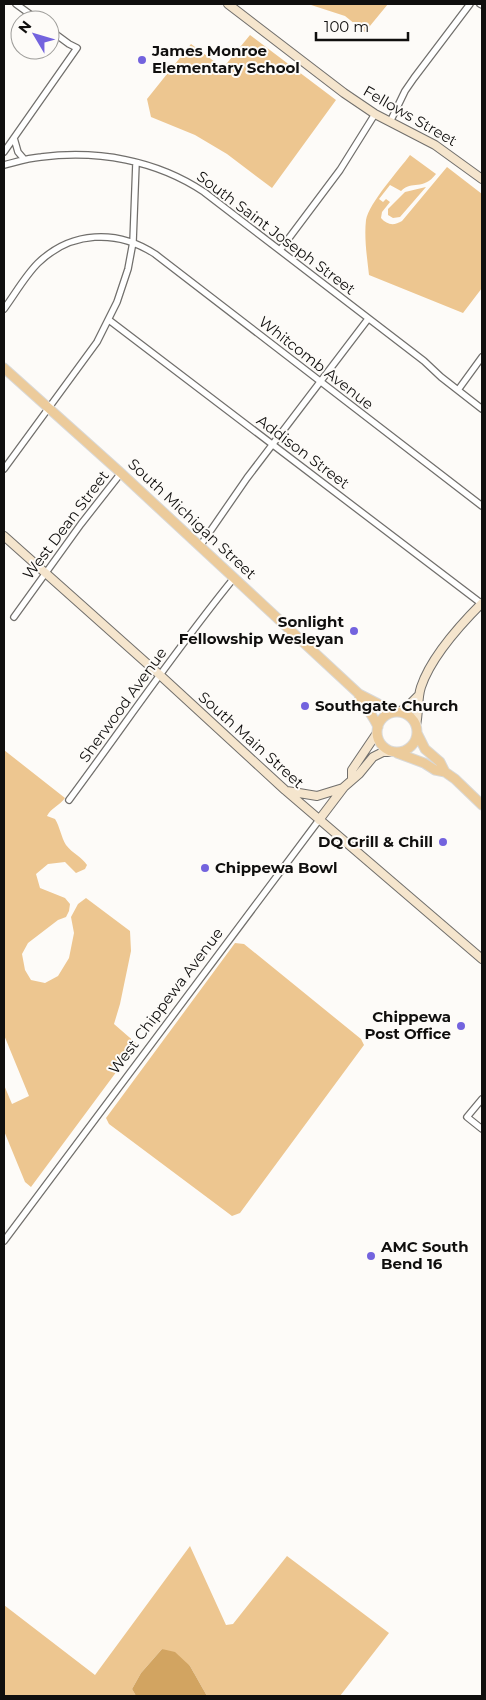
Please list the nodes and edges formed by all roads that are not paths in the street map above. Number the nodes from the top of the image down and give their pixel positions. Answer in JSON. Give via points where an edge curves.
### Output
{"nodes":[{"id":1,"x":228,"y":4,"type":"edge"},
{"id":2,"x":470,"y":4,"type":"edge"},
{"id":3,"x":60,"y":37,"type":"edge"},
{"id":4,"x":375,"y":114,"type":"junction"},
{"id":5,"x":390,"y":122,"type":"junction"},
{"id":6,"x":14,"y":138,"type":"junction"},
{"id":7,"x":4,"y":152,"type":"edge"},
{"id":8,"x":24,"y":160,"type":"junction"},
{"id":9,"x":136,"y":162,"type":"junction"},
{"id":10,"x":4,"y":165,"type":"edge"},
{"id":11,"x":482,"y":179,"type":"edge"},
{"id":12,"x":134,"y":242,"type":"junction"},
{"id":13,"x":280,"y":250,"type":"junction"},
{"id":14,"x":4,"y":309,"type":"edge"},
{"id":15,"x":368,"y":319,"type":"junction"},
{"id":16,"x":109,"y":320,"type":"junction"},
{"id":17,"x":482,"y":357,"type":"edge"},
{"id":18,"x":4,"y":368,"type":"edge"},
{"id":19,"x":320,"y":382,"type":"junction"},
{"id":20,"x":458,"y":390,"type":"junction"},
{"id":21,"x":48,"y":408,"type":"junction"},
{"id":22,"x":482,"y":409,"type":"edge"},
{"id":23,"x":272,"y":444,"type":"junction"},
{"id":24,"x":4,"y":469,"type":"edge"},
{"id":25,"x":121,"y":473,"type":"junction"},
{"id":26,"x":482,"y":506,"type":"edge"},
{"id":27,"x":4,"y":536,"type":"edge"},
{"id":28,"x":200,"y":546,"type":"junction"},
{"id":29,"x":45,"y":573,"type":"junction"},
{"id":30,"x":234,"y":578,"type":"junction"},
{"id":31,"x":482,"y":603,"type":"edge"},
{"id":32,"x":14,"y":617,"type":"dead end"},
{"id":33,"x":161,"y":676,"type":"junction"},
{"id":34,"x":359,"y":694,"type":"junction"},
{"id":35,"x":419,"y":695,"type":"junction"},
{"id":36,"x":396,"y":712,"type":"junction"},
{"id":37,"x":417,"y":729,"type":"junction"},
{"id":38,"x":377,"y":730,"type":"junction"},
{"id":39,"x":393,"y":752,"type":"junction"},
{"id":40,"x":445,"y":772,"type":"junction"},
{"id":41,"x":352,"y":779,"type":"junction"},
{"id":42,"x":344,"y":788,"type":"junction"},
{"id":43,"x":285,"y":790,"type":"junction"},
{"id":44,"x":68,"y":800,"type":"dead end"},
{"id":45,"x":482,"y":805,"type":"edge"},
{"id":46,"x":319,"y":820,"type":"junction"},
{"id":47,"x":482,"y":959,"type":"edge"},
{"id":48,"x":482,"y":1099,"type":"edge"},
{"id":49,"x":482,"y":1130,"type":"edge"},
{"id":50,"x":4,"y":1242,"type":"edge"}],
"edges":[{"from":1,"to":4,"type":"street","name":"Fellows Street"},
{"from":2,"to":5,"type":"street","via":[[405,91]]},
{"from":3,"to":6,"type":"street","via":[[77,48]]},
{"from":4,"to":5,"type":"street","name":"Fellows Street"},
{"from":4,"to":13,"type":"street","via":[[340,170]]},
{"from":5,"to":11,"type":"street","name":"Fellows Street","via":[[435,145]]},
{"from":6,"to":7,"type":"street"},
{"from":6,"to":8,"type":"street"},
{"from":8,"to":9,"type":"street","name":"South Saint Joseph Street","via":[[84,155]]},
{"from":8,"to":10,"type":"street","name":"South Saint Joseph Street"},
{"from":9,"to":12,"type":"street"},
{"from":9,"to":13,"type":"street","name":"South Saint Joseph Street","via":[[163,170],[191,184]]},
{"from":12,"to":14,"type":"street","via":[[99,236],[61,246],[38,263]]},
{"from":12,"to":16,"type":"street","via":[[123,286]]},
{"from":12,"to":19,"type":"street","name":"Whitcomb Avenue"},
{"from":13,"to":15,"type":"street","name":"South Saint Joseph Street"},
{"from":15,"to":19,"type":"street"},
{"from":15,"to":20,"type":"street","name":"South Saint Joseph Street"},
{"from":16,"to":21,"type":"street"},
{"from":16,"to":23,"type":"street","name":"Addison Street"},
{"from":17,"to":20,"type":"street"},
{"from":18,"to":21,"type":"main road","name":"South Michigan Street"},
{"from":19,"to":23,"type":"street"},
{"from":19,"to":26,"type":"street","name":"Whitcomb Avenue"},
{"from":20,"to":22,"type":"street","name":"South Saint Joseph Street"},
{"from":21,"to":24,"type":"street"},
{"from":21,"to":25,"type":"main road","name":"South Michigan Street"},
{"from":23,"to":28,"type":"street"},
{"from":23,"to":31,"type":"street","name":"Addison Street"},
{"from":25,"to":28,"type":"main road","name":"South Michigan Street"},
{"from":25,"to":29,"type":"street","name":"West Dean Street"},
{"from":27,"to":29,"type":"street","name":"South Main Street"},
{"from":28,"to":30,"type":"main road","name":"South Michigan Street"},
{"from":29,"to":32,"type":"street","name":"West Dean Street"},
{"from":29,"to":33,"type":"street","name":"South Main Street"},
{"from":30,"to":33,"type":"street","name":"Sherwood Avenue","via":[[194,627]]},
{"from":30,"to":34,"type":"main road","name":"South Michigan Street"},
{"from":31,"to":35,"type":"street","via":[[442,650],[427,673]]},
{"from":33,"to":43,"type":"street","name":"South Main Street"},
{"from":33,"to":44,"type":"street","name":"Sherwood Avenue"},
{"from":34,"to":36,"type":"main road","name":"South Michigan Street"},
{"from":34,"to":38,"type":"main road","name":"South Michigan Street","via":[[374,718]]},
{"from":35,"to":36,"type":"street","via":[[407,707]]},
{"from":35,"to":37,"type":"street"},
{"from":36,"to":37,"type":"main road","via":[[409,716]]},
{"from":36,"to":38,"type":"main road","via":[[384,717]]},
{"from":37,"to":39,"type":"main road","via":[[413,745]]},
{"from":37,"to":40,"type":"main road","via":[[425,750],[440,762]]},
{"from":38,"to":39,"type":"main road","via":[[381,745]]},
{"from":38,"to":41,"type":"street","name":"West Chippewa Avenue","via":[[352,770]]},
{"from":39,"to":40,"type":"main road"},
{"from":39,"to":41,"type":"street","name":"West Chippewa Avenue","via":[[373,757]]},
{"from":40,"to":45,"type":"main road"},
{"from":41,"to":42,"type":"street","name":"West Chippewa Avenue"},
{"from":42,"to":43,"type":"street","via":[[316,796]]},
{"from":42,"to":46,"type":"street","name":"West Chippewa Avenue"},
{"from":43,"to":46,"type":"street","name":"South Main Street"},
{"from":46,"to":47,"type":"street","name":"South Main Street"},
{"from":46,"to":50,"type":"street","name":"West Chippewa Avenue"},
{"from":48,"to":49,"type":"street","via":[[467,1117]]}]}
